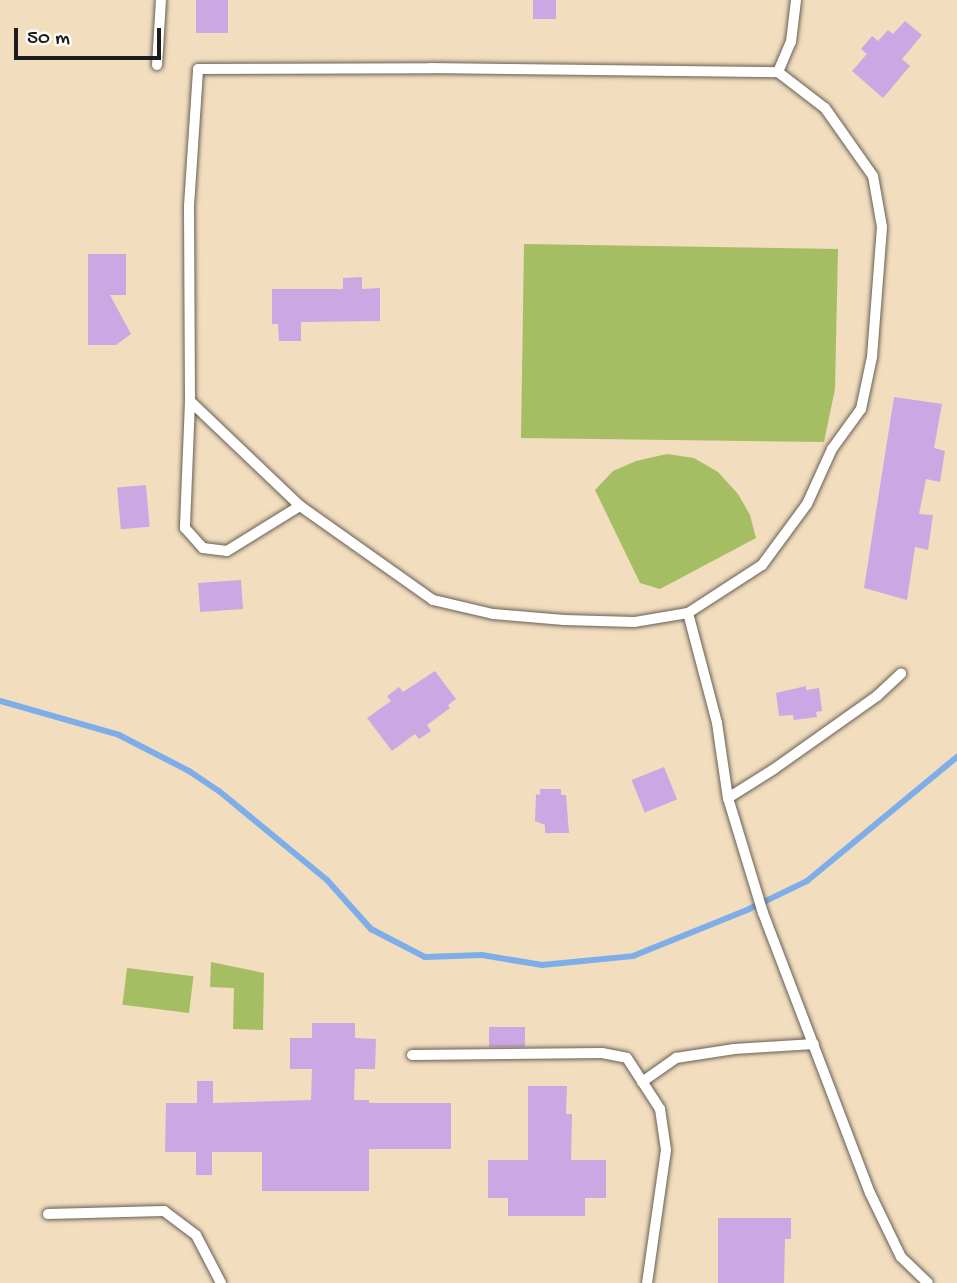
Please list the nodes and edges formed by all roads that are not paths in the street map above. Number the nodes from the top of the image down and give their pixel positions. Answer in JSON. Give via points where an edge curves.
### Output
{"nodes":[{"id":1,"x":161,"y":0,"type":"edge"},
{"id":2,"x":796,"y":0,"type":"edge"},
{"id":3,"x":157,"y":65,"type":"dead end"},
{"id":4,"x":778,"y":72,"type":"junction"},
{"id":5,"x":190,"y":401,"type":"junction"},
{"id":6,"x":300,"y":506,"type":"junction"},
{"id":7,"x":688,"y":613,"type":"junction"},
{"id":8,"x":901,"y":674,"type":"dead end"},
{"id":9,"x":728,"y":797,"type":"junction"},
{"id":10,"x":814,"y":1044,"type":"junction"},
{"id":11,"x":412,"y":1055,"type":"dead end"},
{"id":12,"x":642,"y":1082,"type":"junction"},
{"id":13,"x":48,"y":1214,"type":"dead end"},
{"id":14,"x":222,"y":1283,"type":"edge"},
{"id":15,"x":647,"y":1283,"type":"edge"},
{"id":16,"x":928,"y":1283,"type":"edge"}],
"edges":[{"from":1,"to":3,"type":"lane"},
{"from":2,"to":4,"type":"lane","via":[[791,42]]},
{"from":4,"to":5,"type":"lane","via":[[198,69],[189,206]]},
{"from":4,"to":7,"type":"lane","via":[[825,108],[873,176],[882,227],[872,357],[861,409],[832,449],[807,504],[762,565]]},
{"from":5,"to":6,"type":"lane"},
{"from":5,"to":6,"type":"lane","via":[[184,528],[203,548],[227,551]]},
{"from":6,"to":7,"type":"lane","via":[[433,600],[493,614],[564,620],[634,622]]},
{"from":7,"to":9,"type":"lane","via":[[717,723]]},
{"from":8,"to":9,"type":"lane","via":[[877,696]]},
{"from":9,"to":10,"type":"lane","via":[[763,913]]},
{"from":10,"to":12,"type":"lane","via":[[676,1058]]},
{"from":10,"to":16,"type":"lane","via":[[870,1193],[901,1257]]},
{"from":11,"to":12,"type":"lane","via":[[602,1053],[627,1058]]},
{"from":12,"to":15,"type":"lane","via":[[660,1109],[666,1150]]},
{"from":13,"to":14,"type":"lane","via":[[164,1211],[196,1235]]}]}
